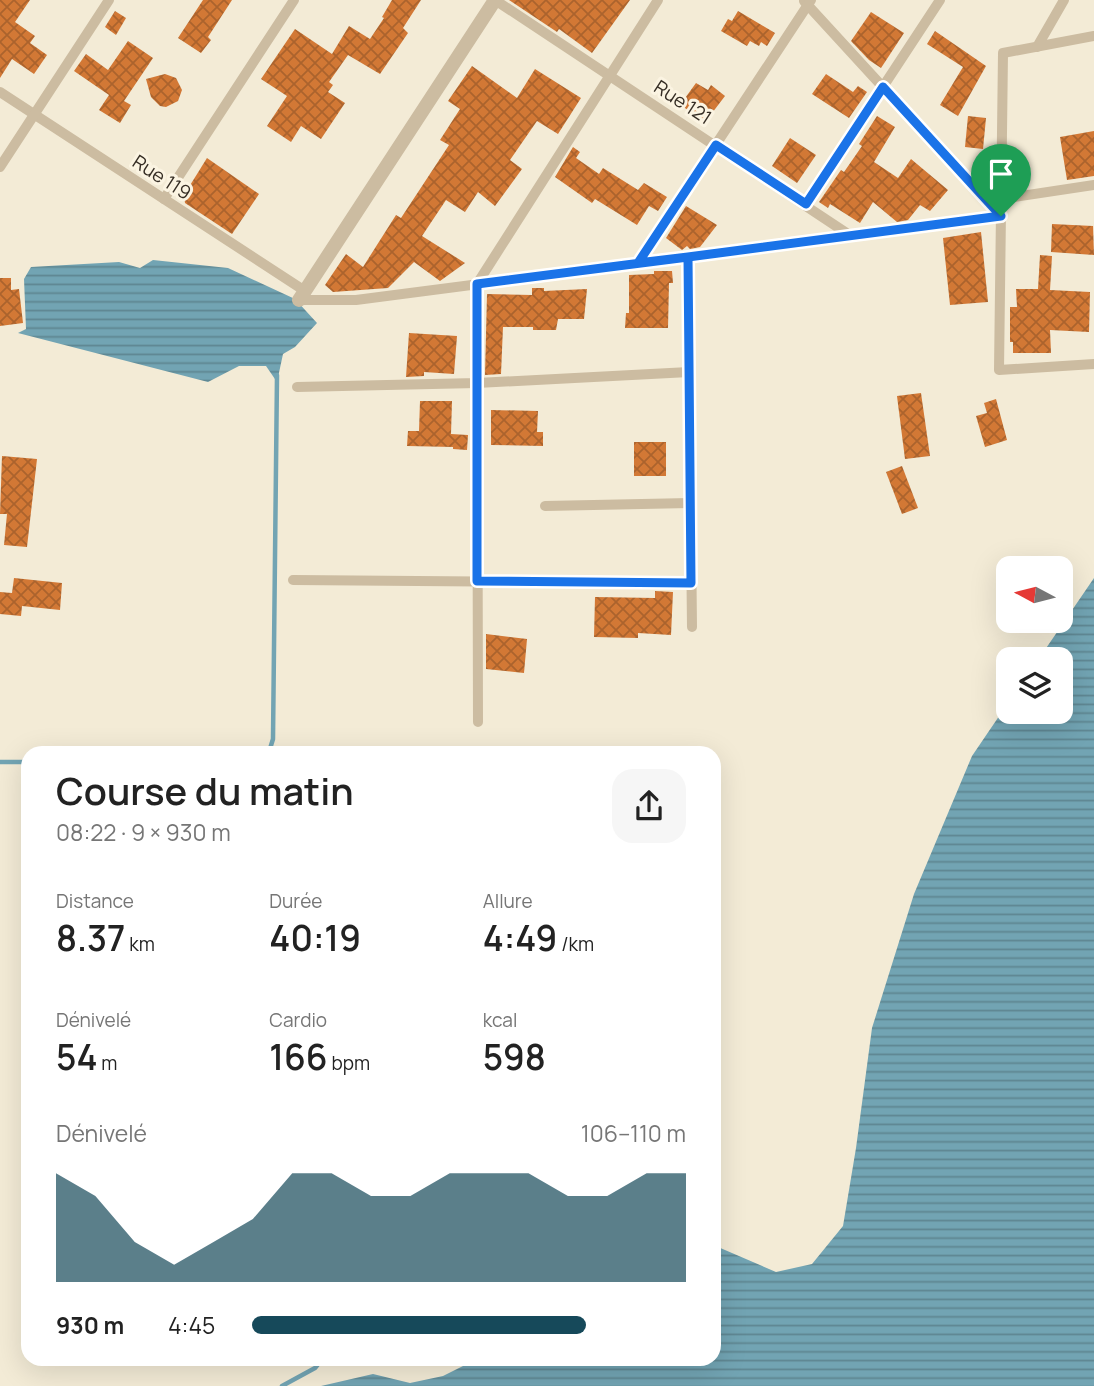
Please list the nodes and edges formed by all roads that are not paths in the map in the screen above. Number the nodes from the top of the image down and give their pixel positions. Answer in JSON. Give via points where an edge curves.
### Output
{"nodes":[{"id":1,"x":109,"y":0,"type":"edge"},
{"id":2,"x":294,"y":0,"type":"edge"},
{"id":3,"x":495,"y":0,"type":"edge"},
{"id":4,"x":658,"y":0,"type":"edge"},
{"id":5,"x":940,"y":0,"type":"edge"},
{"id":6,"x":1064,"y":0,"type":"edge"},
{"id":7,"x":807,"y":2,"type":"edge"},
{"id":8,"x":1094,"y":36,"type":"edge"},
{"id":9,"x":1037,"y":47,"type":"junction"},
{"id":10,"x":609,"y":75,"type":"junction"},
{"id":11,"x":883,"y":87,"type":"junction"},
{"id":12,"x":0,"y":92,"type":"edge"},
{"id":13,"x":34,"y":114,"type":"junction"},
{"id":14,"x":716,"y":145,"type":"junction"},
{"id":15,"x":0,"y":167,"type":"edge"},
{"id":16,"x":1094,"y":185,"type":"edge"},
{"id":17,"x":164,"y":199,"type":"junction"},
{"id":18,"x":1001,"y":199,"type":"junction"},
{"id":19,"x":806,"y":204,"type":"junction"},
{"id":20,"x":1001,"y":216,"type":"junction"},
{"id":21,"x":851,"y":236,"type":"junction"},
{"id":22,"x":688,"y":257,"type":"junction"},
{"id":23,"x":638,"y":263,"type":"junction"},
{"id":24,"x":477,"y":284,"type":"junction"},
{"id":25,"x":302,"y":295,"type":"junction"},
{"id":26,"x":1094,"y":364,"type":"edge"},
{"id":27,"x":689,"y":372,"type":"junction"},
{"id":28,"x":477,"y":383,"type":"junction"},
{"id":29,"x":297,"y":387,"type":"dead end"},
{"id":30,"x":691,"y":503,"type":"junction"},
{"id":31,"x":545,"y":506,"type":"dead end"},
{"id":32,"x":293,"y":580,"type":"dead end"},
{"id":33,"x":477,"y":581,"type":"junction"},
{"id":34,"x":691,"y":583,"type":"junction"},
{"id":35,"x":692,"y":627,"type":"dead end"},
{"id":36,"x":478,"y":722,"type":"dead end"}],
"edges":[{"from":1,"to":13,"type":"street"},
{"from":2,"to":17,"type":"street"},
{"from":3,"to":10,"type":"street","name":"Rue 121"},
{"from":3,"to":25,"type":"street"},
{"from":4,"to":10,"type":"street"},
{"from":5,"to":11,"type":"street"},
{"from":6,"to":9,"type":"street"},
{"from":7,"to":11,"type":"street"},
{"from":7,"to":14,"type":"street"},
{"from":8,"to":9,"type":"street"},
{"from":9,"to":18,"type":"street","via":[[1003,53]]},
{"from":10,"to":14,"type":"street","name":"Rue 121"},
{"from":10,"to":24,"type":"street"},
{"from":11,"to":19,"type":"street"},
{"from":11,"to":20,"type":"street"},
{"from":12,"to":13,"type":"street","name":"Rue 119"},
{"from":13,"to":15,"type":"street"},
{"from":13,"to":17,"type":"street","name":"Rue 119"},
{"from":14,"to":19,"type":"street","name":"Rue 121"},
{"from":14,"to":23,"type":"street"},
{"from":16,"to":18,"type":"street"},
{"from":17,"to":25,"type":"street","name":"Rue 119"},
{"from":18,"to":20,"type":"street"},
{"from":19,"to":21,"type":"street","name":"Rue 121"},
{"from":20,"to":21,"type":"street"},
{"from":20,"to":26,"type":"street","via":[[999,370]]},
{"from":21,"to":22,"type":"street"},
{"from":22,"to":23,"type":"street"},
{"from":22,"to":27,"type":"street"},
{"from":23,"to":24,"type":"street"},
{"from":24,"to":25,"type":"street","via":[[356,300]]},
{"from":24,"to":28,"type":"street"},
{"from":27,"to":28,"type":"street"},
{"from":27,"to":30,"type":"street"},
{"from":28,"to":29,"type":"street"},
{"from":28,"to":33,"type":"street"},
{"from":30,"to":31,"type":"street"},
{"from":30,"to":34,"type":"street"},
{"from":32,"to":33,"type":"street"},
{"from":33,"to":34,"type":"street"},
{"from":33,"to":36,"type":"street"},
{"from":34,"to":35,"type":"street"}]}
